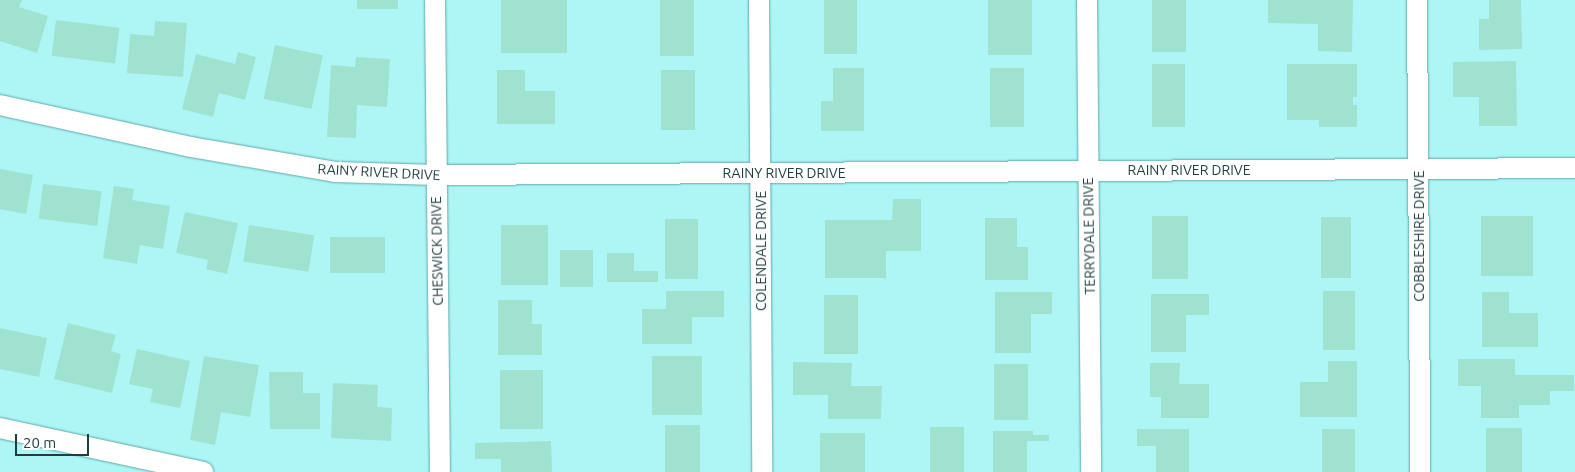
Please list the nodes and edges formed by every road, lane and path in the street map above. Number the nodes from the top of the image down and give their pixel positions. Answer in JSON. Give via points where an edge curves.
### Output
{"nodes":[{"id":1,"x":435,"y":0,"type":"edge"},
{"id":2,"x":759,"y":0,"type":"edge"},
{"id":3,"x":1088,"y":0,"type":"edge"},
{"id":4,"x":1417,"y":0,"type":"edge"},
{"id":5,"x":0,"y":105,"type":"edge"},
{"id":6,"x":1575,"y":168,"type":"edge"},
{"id":7,"x":1088,"y":170,"type":"junction"},
{"id":8,"x":1418,"y":170,"type":"junction"},
{"id":9,"x":760,"y":173,"type":"junction"},
{"id":10,"x":436,"y":176,"type":"junction"},
{"id":11,"x":0,"y":428,"type":"edge"},
{"id":12,"x":203,"y":472,"type":"edge"},
{"id":13,"x":440,"y":472,"type":"edge"},
{"id":14,"x":762,"y":472,"type":"edge"},
{"id":15,"x":1091,"y":472,"type":"edge"},
{"id":16,"x":1420,"y":472,"type":"edge"}],
"edges":[{"from":1,"to":10,"type":"street","name":"CHESWICK DRIVE"},
{"from":2,"to":9,"type":"street","name":"COLENDALE DRIVE"},
{"from":3,"to":7,"type":"street","name":"TERRYDALE DRIVE"},
{"from":4,"to":8,"type":"street","name":"COBBLESHIRE DRIVE"},
{"from":5,"to":10,"type":"street","name":"RAINY RIVER DRIVE","via":[[282,164],[335,172]]},
{"from":6,"to":8,"type":"street","name":"RAINY RIVER DRIVE"},
{"from":7,"to":8,"type":"street","name":"RAINY RIVER DRIVE"},
{"from":7,"to":9,"type":"street","name":"RAINY RIVER DRIVE"},
{"from":7,"to":15,"type":"street","name":"TERRYDALE DRIVE"},
{"from":8,"to":16,"type":"street","name":"COBBLESHIRE DRIVE"},
{"from":9,"to":10,"type":"street","name":"RAINY RIVER DRIVE"},
{"from":9,"to":14,"type":"street","name":"COLENDALE DRIVE"},
{"from":10,"to":13,"type":"street","name":"CHESWICK DRIVE"},
{"from":11,"to":12,"type":"street"}]}
